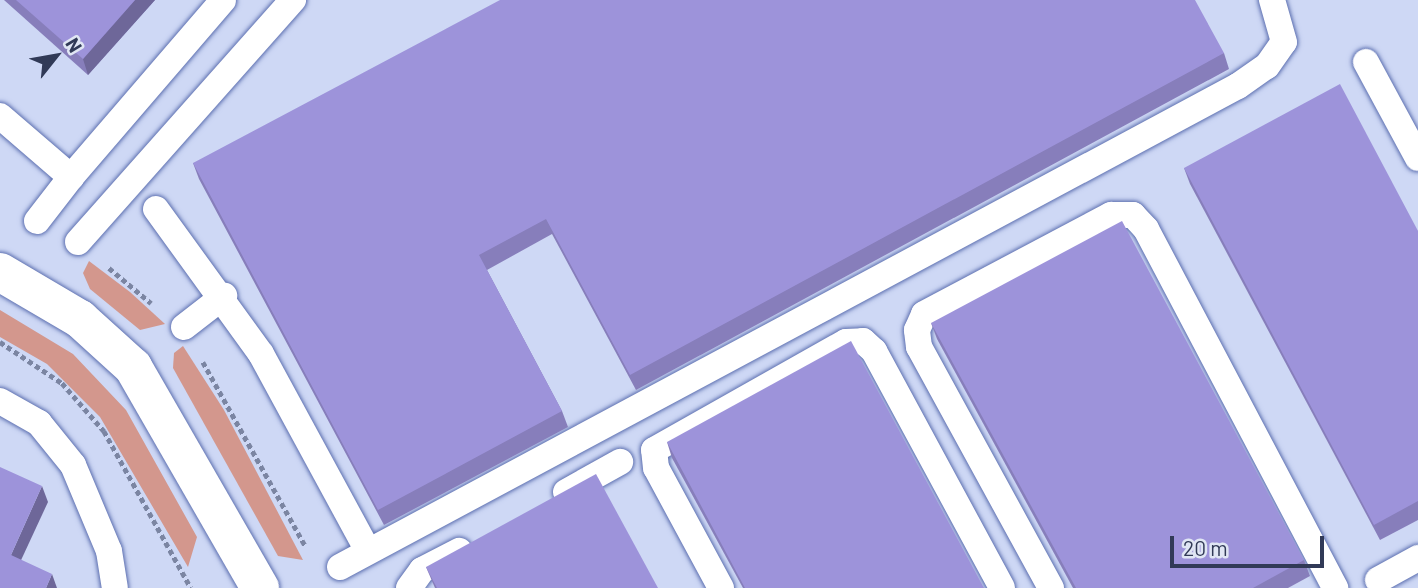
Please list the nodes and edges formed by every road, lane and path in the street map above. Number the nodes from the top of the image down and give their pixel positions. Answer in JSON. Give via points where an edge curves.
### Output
{"nodes":[{"id":1,"x":223,"y":0,"type":"edge"},
{"id":2,"x":293,"y":0,"type":"edge"},
{"id":3,"x":1272,"y":0,"type":"edge"},
{"id":4,"x":1366,"y":62,"type":"dead end"},
{"id":5,"x":0,"y":116,"type":"edge"},
{"id":6,"x":1418,"y":158,"type":"edge"},
{"id":7,"x":71,"y":177,"type":"junction"},
{"id":8,"x":156,"y":209,"type":"dead end"},
{"id":9,"x":37,"y":221,"type":"dead end"},
{"id":10,"x":78,"y":242,"type":"dead end"},
{"id":11,"x":0,"y":272,"type":"edge"},
{"id":12,"x":224,"y":296,"type":"junction"},
{"id":13,"x":184,"y":327,"type":"dead end"},
{"id":14,"x":0,"y":401,"type":"edge"},
{"id":15,"x":620,"y":463,"type":"dead end"},
{"id":16,"x":539,"y":507,"type":"edge"},
{"id":17,"x":480,"y":539,"type":"edge"},
{"id":18,"x":368,"y":551,"type":"junction"},
{"id":19,"x":1418,"y":558,"type":"edge"},
{"id":20,"x":340,"y":566,"type":"dead end"},
{"id":21,"x":1378,"y":580,"type":"dead end"},
{"id":22,"x":115,"y":588,"type":"edge"},
{"id":23,"x":260,"y":588,"type":"edge"},
{"id":24,"x":408,"y":588,"type":"edge"},
{"id":25,"x":721,"y":588,"type":"edge"},
{"id":26,"x":1002,"y":588,"type":"edge"},
{"id":27,"x":1051,"y":588,"type":"edge"},
{"id":28,"x":1335,"y":588,"type":"edge"}],
"edges":[{"from":1,"to":7,"type":"lane"},
{"from":2,"to":10,"type":"lane"},
{"from":3,"to":18,"type":"lane","via":[[1284,42],[1267,66],[1238,86]]},
{"from":4,"to":6,"type":"lane"},
{"from":5,"to":7,"type":"lane"},
{"from":7,"to":9,"type":"lane"},
{"from":8,"to":12,"type":"lane"},
{"from":11,"to":23,"type":"street","via":[[80,318],[133,367]]},
{"from":12,"to":13,"type":"lane"},
{"from":12,"to":18,"type":"lane"},
{"from":14,"to":22,"type":"lane","via":[[39,423],[74,465],[109,551]]},
{"from":15,"to":16,"type":"lane"},
{"from":17,"to":24,"type":"lane","via":[[422,570]]},
{"from":18,"to":20,"type":"lane"},
{"from":19,"to":21,"type":"lane"},
{"from":25,"to":26,"type":"lane","via":[[656,468],[654,450],[846,342],[863,341],[874,351]]},
{"from":27,"to":28,"type":"lane","via":[[919,347],[917,330],[924,314],[1111,215],[1133,215],[1146,229]]}]}
